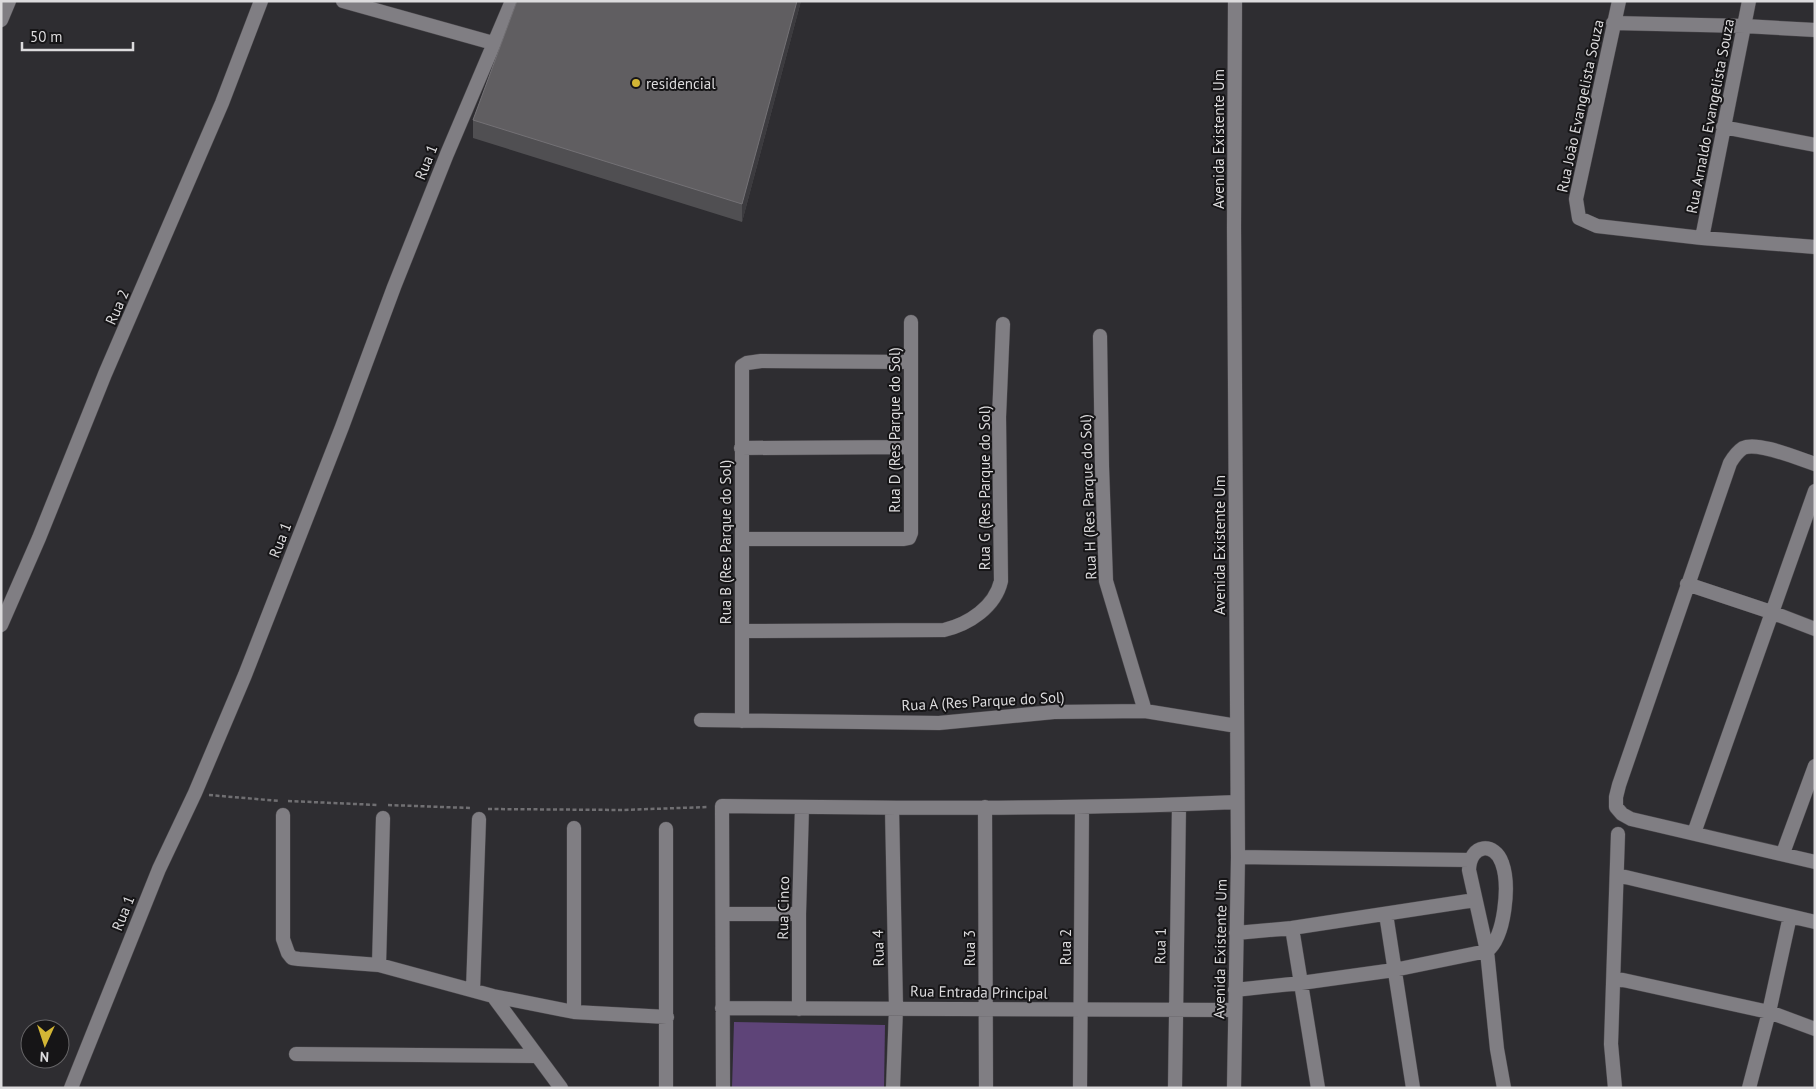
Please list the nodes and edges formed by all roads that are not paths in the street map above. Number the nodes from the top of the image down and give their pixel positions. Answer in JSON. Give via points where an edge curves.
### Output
{"nodes":[{"id":1,"x":9,"y":1,"type":"edge"},
{"id":2,"x":261,"y":1,"type":"edge"},
{"id":3,"x":342,"y":1,"type":"edge"},
{"id":4,"x":512,"y":1,"type":"edge"},
{"id":5,"x":1235,"y":1,"type":"edge"},
{"id":6,"x":1619,"y":1,"type":"edge"},
{"id":7,"x":1750,"y":1,"type":"edge"},
{"id":8,"x":1,"y":20,"type":"edge"},
{"id":9,"x":1613,"y":23,"type":"junction"},
{"id":10,"x":1744,"y":26,"type":"junction"},
{"id":11,"x":1815,"y":30,"type":"edge"},
{"id":12,"x":494,"y":43,"type":"junction"},
{"id":13,"x":1723,"y":127,"type":"junction"},
{"id":14,"x":1815,"y":145,"type":"edge"},
{"id":15,"x":1702,"y":238,"type":"junction"},
{"id":16,"x":1815,"y":247,"type":"edge"},
{"id":17,"x":911,"y":322,"type":"dead end"},
{"id":18,"x":1003,"y":324,"type":"dead end"},
{"id":19,"x":1100,"y":336,"type":"dead end"},
{"id":20,"x":911,"y":362,"type":"junction"},
{"id":21,"x":910,"y":447,"type":"junction"},
{"id":22,"x":741,"y":448,"type":"junction"},
{"id":23,"x":1815,"y":464,"type":"edge"},
{"id":24,"x":1815,"y":491,"type":"edge"},
{"id":25,"x":743,"y":539,"type":"junction"},
{"id":26,"x":1687,"y":584,"type":"junction"},
{"id":27,"x":1771,"y":612,"type":"junction"},
{"id":28,"x":1,"y":625,"type":"edge"},
{"id":29,"x":1815,"y":629,"type":"edge"},
{"id":30,"x":742,"y":631,"type":"junction"},
{"id":31,"x":1145,"y":711,"type":"junction"},
{"id":32,"x":701,"y":720,"type":"dead end"},
{"id":33,"x":742,"y":721,"type":"junction"},
{"id":34,"x":1237,"y":726,"type":"junction"},
{"id":35,"x":1815,"y":766,"type":"edge"},
{"id":36,"x":1237,"y":802,"type":"junction"},
{"id":37,"x":1180,"y":805,"type":"junction"},
{"id":38,"x":802,"y":807,"type":"junction"},
{"id":39,"x":1082,"y":807,"type":"junction"},
{"id":40,"x":892,"y":808,"type":"junction"},
{"id":41,"x":985,"y":808,"type":"junction"},
{"id":42,"x":478,"y":812,"type":"road end"},
{"id":43,"x":283,"y":815,"type":"dead end"},
{"id":44,"x":383,"y":818,"type":"dead end"},
{"id":45,"x":574,"y":828,"type":"dead end"},
{"id":46,"x":666,"y":829,"type":"dead end"},
{"id":47,"x":1694,"y":833,"type":"junction"},
{"id":48,"x":1618,"y":834,"type":"dead end"},
{"id":49,"x":1783,"y":853,"type":"junction"},
{"id":50,"x":1238,"y":858,"type":"junction"},
{"id":51,"x":1470,"y":860,"type":"junction"},
{"id":52,"x":1815,"y":862,"type":"edge"},
{"id":53,"x":1618,"y":875,"type":"junction"},
{"id":54,"x":1475,"y":900,"type":"junction"},
{"id":55,"x":723,"y":914,"type":"junction"},
{"id":56,"x":799,"y":914,"type":"junction"},
{"id":57,"x":1386,"y":914,"type":"junction"},
{"id":58,"x":1790,"y":916,"type":"junction"},
{"id":59,"x":1815,"y":922,"type":"edge"},
{"id":60,"x":1292,"y":928,"type":"junction"},
{"id":61,"x":1236,"y":933,"type":"junction"},
{"id":62,"x":1487,"y":951,"type":"junction"},
{"id":63,"x":379,"y":965,"type":"junction"},
{"id":64,"x":1394,"y":970,"type":"junction"},
{"id":65,"x":1614,"y":978,"type":"junction"},
{"id":66,"x":1301,"y":983,"type":"junction"},
{"id":67,"x":473,"y":990,"type":"junction"},
{"id":68,"x":1235,"y":990,"type":"junction"},
{"id":69,"x":493,"y":996,"type":"junction"},
{"id":70,"x":722,"y":1008,"type":"junction"},
{"id":71,"x":896,"y":1008,"type":"junction"},
{"id":72,"x":986,"y":1008,"type":"junction"},
{"id":73,"x":799,"y":1009,"type":"junction"},
{"id":74,"x":1080,"y":1010,"type":"junction"},
{"id":75,"x":1175,"y":1010,"type":"junction"},
{"id":76,"x":1234,"y":1010,"type":"junction"},
{"id":77,"x":574,"y":1012,"type":"junction"},
{"id":78,"x":1769,"y":1012,"type":"junction"},
{"id":79,"x":667,"y":1017,"type":"junction"},
{"id":80,"x":1815,"y":1029,"type":"edge"},
{"id":81,"x":296,"y":1054,"type":"dead end"},
{"id":82,"x":536,"y":1056,"type":"junction"},
{"id":83,"x":71,"y":1088,"type":"edge"},
{"id":84,"x":561,"y":1088,"type":"edge"},
{"id":85,"x":666,"y":1088,"type":"edge"},
{"id":86,"x":723,"y":1088,"type":"edge"},
{"id":87,"x":893,"y":1088,"type":"edge"},
{"id":88,"x":986,"y":1088,"type":"edge"},
{"id":89,"x":1080,"y":1088,"type":"edge"},
{"id":90,"x":1175,"y":1088,"type":"edge"},
{"id":91,"x":1234,"y":1088,"type":"edge"},
{"id":92,"x":1318,"y":1088,"type":"edge"},
{"id":93,"x":1413,"y":1088,"type":"edge"},
{"id":94,"x":1504,"y":1088,"type":"edge"},
{"id":95,"x":1615,"y":1088,"type":"edge"},
{"id":96,"x":1749,"y":1088,"type":"edge"}],
"edges":[{"from":1,"to":8,"type":"street"},
{"from":2,"to":28,"type":"street","name":"Rua 2","via":[[222,103]]},
{"from":3,"to":12,"type":"street"},
{"from":4,"to":12,"type":"street","name":"Rua 1"},
{"from":5,"to":34,"type":"street","name":"Avenida Existente Um"},
{"from":6,"to":9,"type":"street","name":"Rua João Evangelista Souza"},
{"from":7,"to":10,"type":"street","name":"Rua Arnaldo Evangelista Souza"},
{"from":9,"to":10,"type":"street"},
{"from":9,"to":15,"type":"street","name":"Rua João Evangelista Souza","via":[[1576,199],[1579,218],[1597,226]]},
{"from":10,"to":11,"type":"street"},
{"from":10,"to":13,"type":"street","name":"Rua Arnaldo Evangelista Souza"},
{"from":12,"to":83,"type":"street","name":"Rua 1","via":[[394,287],[245,675],[159,869]]},
{"from":13,"to":14,"type":"street"},
{"from":13,"to":15,"type":"street","name":"Rua Arnaldo Evangelista Souza"},
{"from":15,"to":16,"type":"street"},
{"from":17,"to":20,"type":"street","name":"Rua D (Res Parque do Sol)"},
{"from":18,"to":30,"type":"street","name":"Rua G (Res Parque do Sol)","via":[[999,417],[1001,581],[992,600],[967,622],[944,630]]},
{"from":19,"to":31,"type":"street","name":"Rua H (Res Parque do Sol)","via":[[1106,581]]},
{"from":20,"to":21,"type":"street","name":"Rua D (Res Parque do Sol)"},
{"from":20,"to":22,"type":"street","name":"Rua B (Res Parque do Sol)","via":[[761,361],[745,364],[742,370]]},
{"from":21,"to":22,"type":"street"},
{"from":21,"to":25,"type":"street","name":"Rua D (Res Parque do Sol)","via":[[909,538]]},
{"from":22,"to":25,"type":"street","name":"Rua B (Res Parque do Sol)"},
{"from":23,"to":26,"type":"street","via":[[1753,446],[1736,454]]},
{"from":24,"to":27,"type":"street"},
{"from":25,"to":30,"type":"street","name":"Rua B (Res Parque do Sol)"},
{"from":26,"to":27,"type":"street"},
{"from":26,"to":47,"type":"street","via":[[1619,785],[1616,807],[1631,819]]},
{"from":27,"to":29,"type":"street"},
{"from":27,"to":47,"type":"street"},
{"from":30,"to":33,"type":"street","name":"Rua B (Res Parque do Sol)"},
{"from":31,"to":33,"type":"street","name":"Rua A (Res Parque do Sol)","via":[[1054,712],[939,723]]},
{"from":31,"to":34,"type":"street","name":"Rua A (Res Parque do Sol)"},
{"from":32,"to":33,"type":"street","name":"Rua A (Res Parque do Sol)"},
{"from":34,"to":36,"type":"street","name":"Avenida Existente Um"},
{"from":35,"to":49,"type":"street"},
{"from":36,"to":37,"type":"street"},
{"from":36,"to":50,"type":"street","name":"Avenida Existente Um"},
{"from":37,"to":39,"type":"street"},
{"from":37,"to":75,"type":"street","name":"Rua 1"},
{"from":38,"to":40,"type":"street"},
{"from":38,"to":55,"type":"street","via":[[722,806]]},
{"from":38,"to":56,"type":"street","name":"Rua Cinco"},
{"from":39,"to":41,"type":"street"},
{"from":39,"to":74,"type":"street","name":"Rua 2"},
{"from":40,"to":41,"type":"street"},
{"from":40,"to":71,"type":"street","name":"Rua 4"},
{"from":41,"to":72,"type":"street","name":"Rua 3"},
{"from":42,"to":67,"type":"street"},
{"from":43,"to":63,"type":"street","via":[[283,939],[288,953],[307,961]]},
{"from":44,"to":63,"type":"street"},
{"from":45,"to":77,"type":"street"},
{"from":46,"to":79,"type":"street"},
{"from":47,"to":49,"type":"street"},
{"from":48,"to":53,"type":"street"},
{"from":49,"to":52,"type":"street"},
{"from":50,"to":51,"type":"street"},
{"from":50,"to":61,"type":"street","name":"Avenida Existente Um"},
{"from":51,"to":54,"type":"street"},
{"from":51,"to":62,"type":"street","via":[[1479,849],[1488,849],[1496,852],[1502,862],[1506,892],[1500,933]]},
{"from":53,"to":58,"type":"street"},
{"from":53,"to":65,"type":"street"},
{"from":54,"to":57,"type":"street"},
{"from":54,"to":62,"type":"street"},
{"from":55,"to":56,"type":"street"},
{"from":55,"to":70,"type":"street"},
{"from":56,"to":73,"type":"street","name":"Rua Cinco"},
{"from":57,"to":60,"type":"street"},
{"from":57,"to":64,"type":"street"},
{"from":58,"to":59,"type":"street"},
{"from":58,"to":78,"type":"street"},
{"from":60,"to":61,"type":"street"},
{"from":60,"to":66,"type":"street"},
{"from":61,"to":68,"type":"street","name":"Avenida Existente Um"},
{"from":62,"to":64,"type":"street"},
{"from":62,"to":94,"type":"street"},
{"from":63,"to":67,"type":"street"},
{"from":64,"to":66,"type":"street"},
{"from":64,"to":93,"type":"street"},
{"from":65,"to":78,"type":"street"},
{"from":65,"to":95,"type":"street","via":[[1611,1044]]},
{"from":66,"to":68,"type":"street"},
{"from":66,"to":92,"type":"street"},
{"from":67,"to":69,"type":"street"},
{"from":68,"to":76,"type":"street","name":"Avenida Existente Um"},
{"from":69,"to":77,"type":"street"},
{"from":69,"to":82,"type":"street"},
{"from":70,"to":73,"type":"street","name":"Rua Entrada Principal"},
{"from":70,"to":86,"type":"street"},
{"from":71,"to":72,"type":"street","name":"Rua Entrada Principal"},
{"from":71,"to":73,"type":"street","name":"Rua Entrada Principal"},
{"from":71,"to":87,"type":"street","name":"Rua 4"},
{"from":72,"to":74,"type":"street","name":"Rua Entrada Principal"},
{"from":72,"to":88,"type":"street","name":"Rua 3"},
{"from":74,"to":75,"type":"street","name":"Rua Entrada Principal"},
{"from":74,"to":89,"type":"street","name":"Rua 2"},
{"from":75,"to":76,"type":"street","name":"Rua Entrada Principal"},
{"from":75,"to":90,"type":"street","name":"Rua 1"},
{"from":76,"to":91,"type":"street","name":"Avenida Existente Um"},
{"from":77,"to":79,"type":"street"},
{"from":78,"to":80,"type":"street"},
{"from":78,"to":96,"type":"street"},
{"from":79,"to":85,"type":"street"},
{"from":81,"to":82,"type":"street"},
{"from":82,"to":84,"type":"street"}]}
